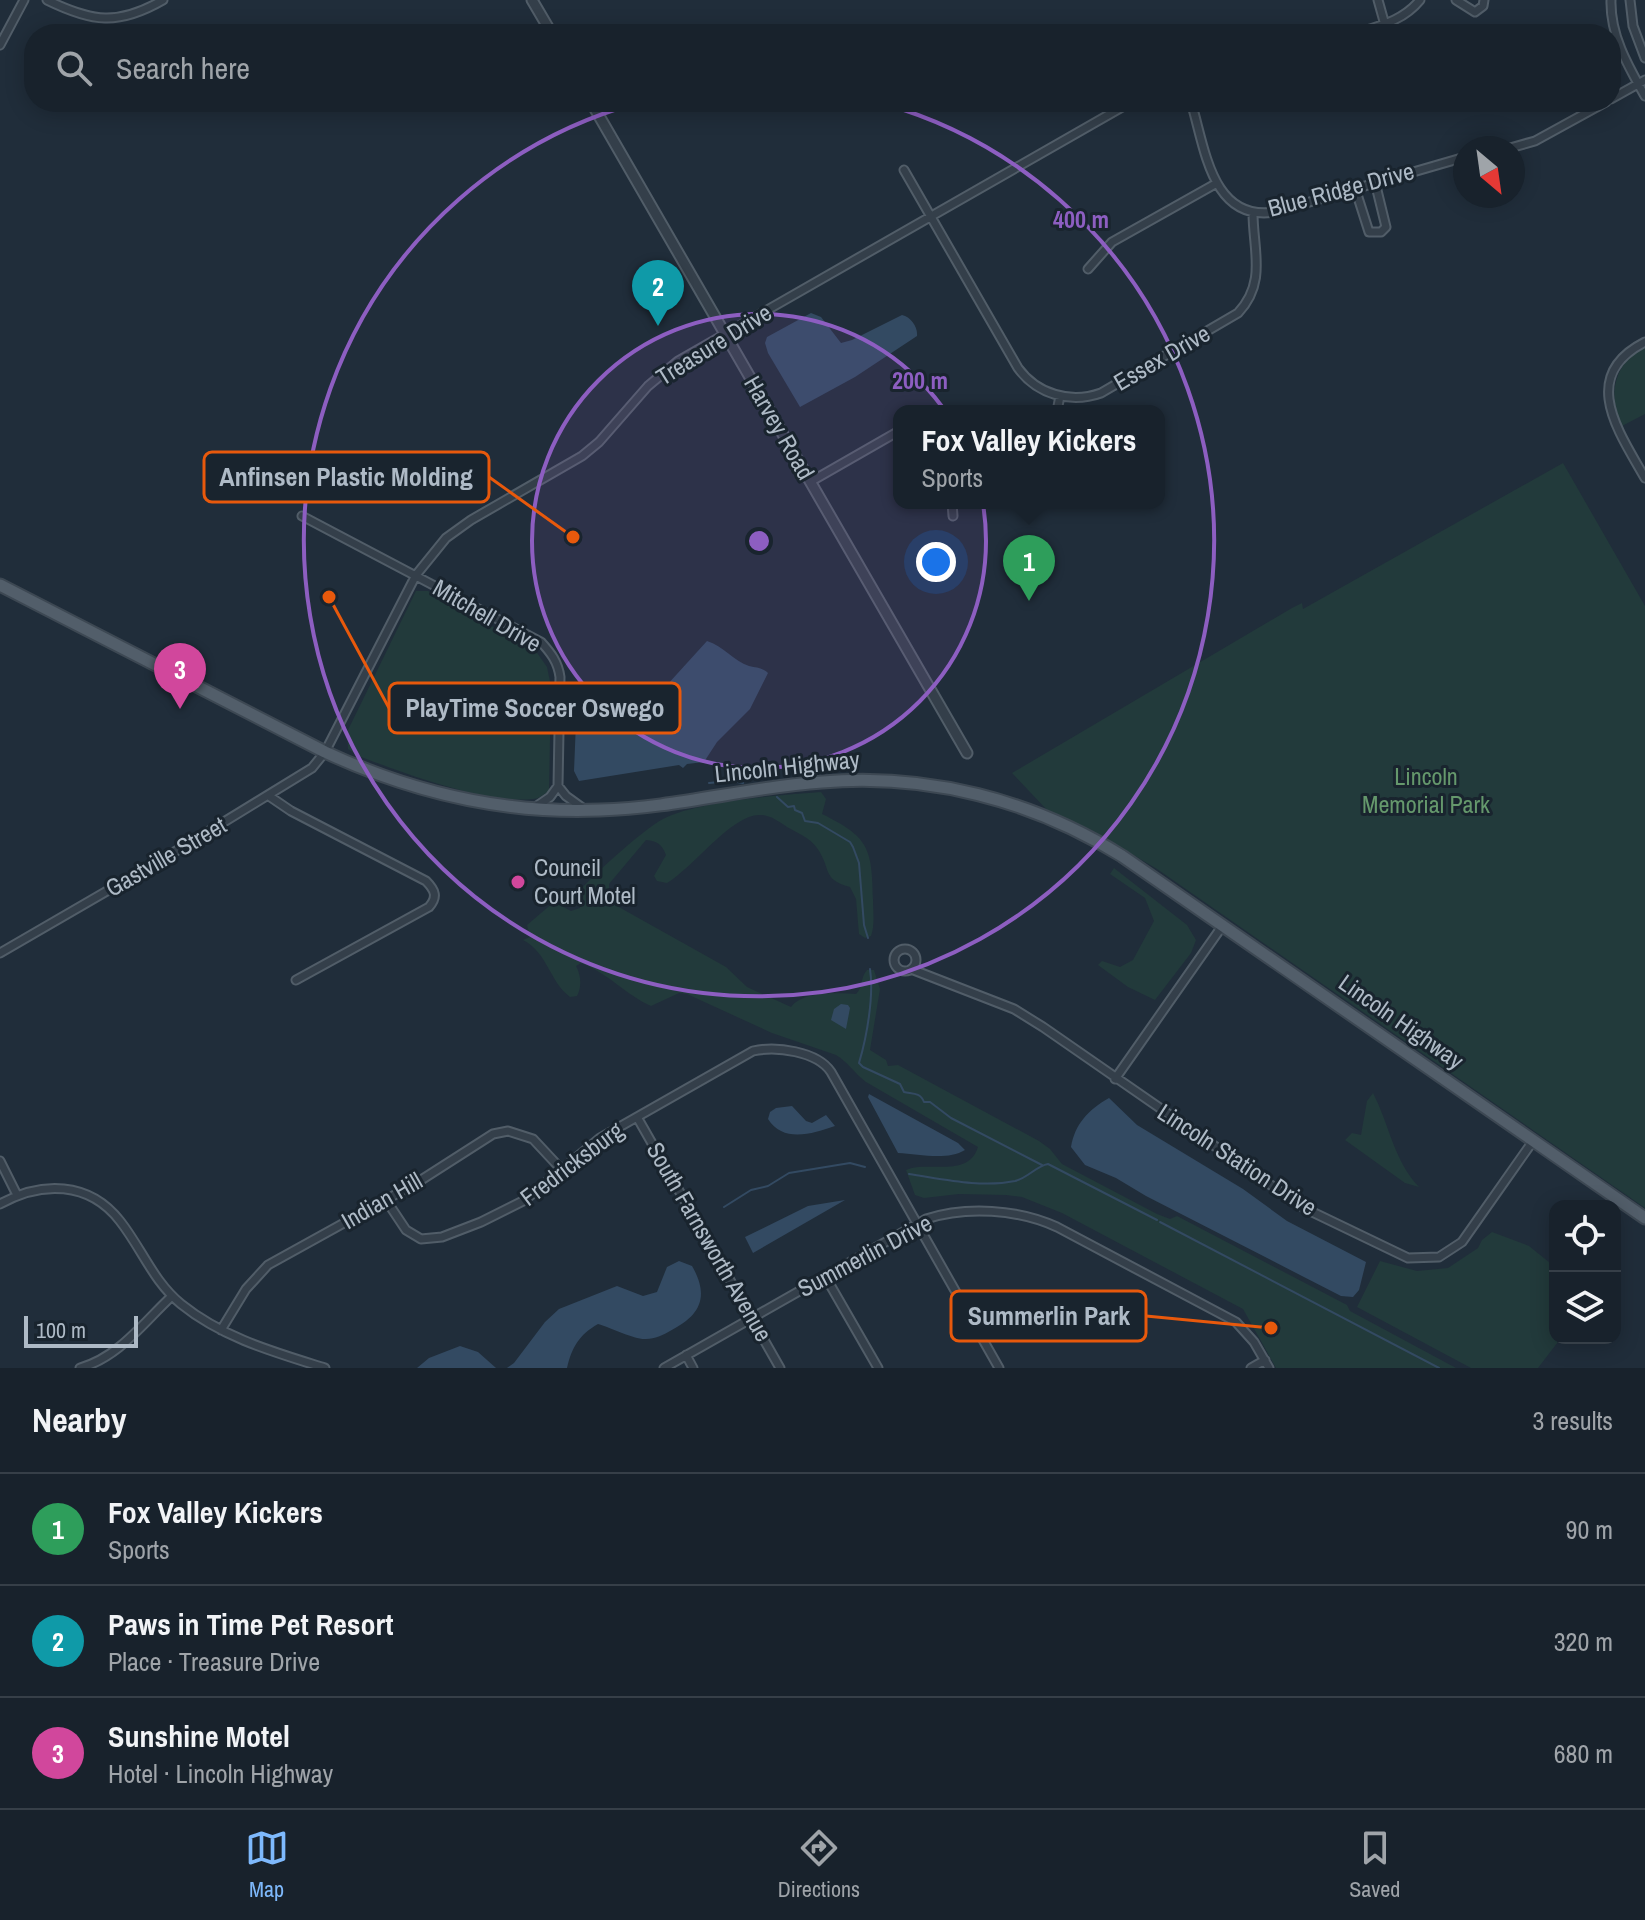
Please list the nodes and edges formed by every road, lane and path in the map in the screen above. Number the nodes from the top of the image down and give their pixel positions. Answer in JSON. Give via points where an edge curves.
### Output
{"nodes":[{"id":1,"x":24,"y":0,"type":"edge"},
{"id":2,"x":47,"y":0,"type":"edge"},
{"id":3,"x":163,"y":0,"type":"edge"},
{"id":4,"x":532,"y":0,"type":"edge"},
{"id":5,"x":1378,"y":0,"type":"edge"},
{"id":6,"x":1420,"y":0,"type":"edge"},
{"id":7,"x":1456,"y":0,"type":"edge"},
{"id":8,"x":1484,"y":0,"type":"edge"},
{"id":9,"x":1611,"y":0,"type":"edge"},
{"id":10,"x":1630,"y":0,"type":"edge"},
{"id":11,"x":546,"y":24,"type":"edge"},
{"id":12,"x":1385,"y":24,"type":"edge"},
{"id":13,"x":1387,"y":24,"type":"edge"},
{"id":14,"x":1614,"y":24,"type":"edge"},
{"id":15,"x":0,"y":45,"type":"edge"},
{"id":16,"x":1621,"y":51,"type":"edge"},
{"id":17,"x":1645,"y":58,"type":"edge"},
{"id":18,"x":1642,"y":82,"type":"edge"},
{"id":19,"x":1621,"y":94,"type":"edge"},
{"id":20,"x":1645,"y":96,"type":"edge"},
{"id":21,"x":597,"y":112,"type":"edge"},
{"id":22,"x":1114,"y":112,"type":"edge"},
{"id":23,"x":1194,"y":112,"type":"edge"},
{"id":24,"x":1588,"y":112,"type":"edge"},
{"id":25,"x":1525,"y":144,"type":"edge"},
{"id":26,"x":1453,"y":160,"type":"edge"},
{"id":27,"x":904,"y":170,"type":"dead end"},
{"id":28,"x":1375,"y":182,"type":"junction"},
{"id":29,"x":1217,"y":183,"type":"junction"},
{"id":30,"x":1355,"y":188,"type":"junction"},
{"id":31,"x":1253,"y":213,"type":"junction"},
{"id":32,"x":931,"y":217,"type":"junction"},
{"id":33,"x":1088,"y":269,"type":"dead end"},
{"id":34,"x":726,"y":335,"type":"junction"},
{"id":35,"x":1645,"y":342,"type":"edge"},
{"id":36,"x":1060,"y":396,"type":"junction"},
{"id":37,"x":1058,"y":405,"type":"edge"},
{"id":38,"x":893,"y":434,"type":"edge"},
{"id":39,"x":1645,"y":478,"type":"edge"},
{"id":40,"x":810,"y":482,"type":"junction"},
{"id":41,"x":952,"y":509,"type":"edge"},
{"id":42,"x":302,"y":516,"type":"dead end"},
{"id":43,"x":953,"y":516,"type":"dead end"},
{"id":44,"x":416,"y":575,"type":"junction"},
{"id":45,"x":0,"y":585,"type":"edge"},
{"id":46,"x":325,"y":752,"type":"junction"},
{"id":47,"x":967,"y":753,"type":"dead end"},
{"id":48,"x":558,"y":786,"type":"junction"},
{"id":49,"x":269,"y":796,"type":"junction"},
{"id":50,"x":533,"y":808,"type":"junction"},
{"id":51,"x":586,"y":810,"type":"junction"},
{"id":52,"x":1223,"y":925,"type":"junction"},
{"id":53,"x":0,"y":953,"type":"edge"},
{"id":54,"x":911,"y":969,"type":"dead end"},
{"id":55,"x":296,"y":980,"type":"dead end"},
{"id":56,"x":1115,"y":1079,"type":"junction"},
{"id":57,"x":637,"y":1117,"type":"junction"},
{"id":58,"x":1533,"y":1141,"type":"junction"},
{"id":59,"x":0,"y":1161,"type":"edge"},
{"id":60,"x":561,"y":1169,"type":"junction"},
{"id":61,"x":17,"y":1195,"type":"junction"},
{"id":62,"x":386,"y":1200,"type":"junction"},
{"id":63,"x":0,"y":1204,"type":"edge"},
{"id":64,"x":1645,"y":1218,"type":"edge"},
{"id":65,"x":917,"y":1223,"type":"junction"},
{"id":66,"x":825,"y":1276,"type":"junction"},
{"id":67,"x":172,"y":1296,"type":"junction"},
{"id":68,"x":752,"y":1318,"type":"junction"},
{"id":69,"x":221,"y":1330,"type":"junction"},
{"id":70,"x":686,"y":1355,"type":"junction"},
{"id":71,"x":1267,"y":1364,"type":"edge"},
{"id":72,"x":302,"y":1365,"type":"edge"},
{"id":73,"x":95,"y":1366,"type":"edge"},
{"id":74,"x":80,"y":1368,"type":"edge"},
{"id":75,"x":325,"y":1368,"type":"edge"},
{"id":76,"x":664,"y":1368,"type":"edge"},
{"id":77,"x":693,"y":1368,"type":"edge"},
{"id":78,"x":780,"y":1368,"type":"edge"},
{"id":79,"x":878,"y":1368,"type":"edge"},
{"id":80,"x":999,"y":1368,"type":"edge"},
{"id":81,"x":1251,"y":1368,"type":"edge"}],
"edges":[{"from":1,"to":15,"type":"street"},
{"from":2,"to":3,"type":"street","via":[[104,19],[138,13]]},
{"from":4,"to":11,"type":"street"},
{"from":5,"to":12,"type":"street"},
{"from":6,"to":13,"type":"street"},
{"from":7,"to":8,"type":"street","via":[[1475,12]]},
{"from":9,"to":14,"type":"street"},
{"from":10,"to":17,"type":"street"},
{"from":16,"to":18,"type":"street"},
{"from":18,"to":19,"type":"street"},
{"from":18,"to":20,"type":"street"},
{"from":21,"to":34,"type":"street","name":"Harvey Road"},
{"from":22,"to":32,"type":"street","name":"Treasure Drive"},
{"from":23,"to":29,"type":"street","name":"Blue Ridge Drive"},
{"from":24,"to":25,"type":"street"},
{"from":26,"to":28,"type":"street","name":"Blue Ridge Drive"},
{"from":27,"to":32,"type":"street"},
{"from":28,"to":30,"type":"street","name":"Blue Ridge Drive"},
{"from":28,"to":30,"type":"street","via":[[1386,219],[1381,232],[1369,232]]},
{"from":29,"to":31,"type":"street","name":"Blue Ridge Drive","via":[[1229,201]]},
{"from":29,"to":33,"type":"street","via":[[1112,242]]},
{"from":30,"to":31,"type":"street","name":"Blue Ridge Drive","via":[[1275,212]]},
{"from":31,"to":36,"type":"street","name":"Essex Drive","via":[[1258,274],[1253,293],[1238,313],[1101,393]]},
{"from":32,"to":34,"type":"street","name":"Treasure Drive"},
{"from":32,"to":36,"type":"street","via":[[1021,373]]},
{"from":34,"to":40,"type":"street","name":"Harvey Road"},
{"from":34,"to":44,"type":"street","name":"Treasure Drive","via":[[662,373],[582,456],[446,538]]},
{"from":35,"to":39,"type":"street","via":[[1626,353],[1614,369],[1608,401],[1616,427]]},
{"from":36,"to":37,"type":"street"},
{"from":38,"to":40,"type":"street"},
{"from":40,"to":47,"type":"street","name":"Harvey Road"},
{"from":41,"to":43,"type":"street"},
{"from":42,"to":44,"type":"street","name":"Mitchell Drive"},
{"from":44,"to":46,"type":"street","name":"Treasure Drive"},
{"from":44,"to":48,"type":"street","name":"Mitchell Drive","via":[[541,642],[551,654],[560,677]]},
{"from":45,"to":46,"type":"main road","name":"Lincoln Highway"},
{"from":46,"to":49,"type":"street","name":"Gastville Street","via":[[307,772]]},
{"from":46,"to":50,"type":"main road","name":"Lincoln Highway","via":[[435,793]]},
{"from":48,"to":50,"type":"street"},
{"from":48,"to":51,"type":"street"},
{"from":49,"to":53,"type":"street","name":"Gastville Street"},
{"from":49,"to":55,"type":"street","via":[[426,881],[435,898],[429,907]]},
{"from":50,"to":51,"type":"main road","name":"Lincoln Highway"},
{"from":51,"to":52,"type":"main road","name":"Lincoln Highway","via":[[821,782],[887,781],[963,790],[1039,814],[1097,840]]},
{"from":52,"to":56,"type":"street"},
{"from":52,"to":58,"type":"main road","name":"Lincoln Highway"},
{"from":54,"to":56,"type":"street","name":"Lincoln Station Drive","via":[[1014,1009]]},
{"from":56,"to":58,"type":"street","name":"Lincoln Station Drive","via":[[1304,1208],[1408,1258],[1439,1257],[1462,1242]]},
{"from":57,"to":60,"type":"street","name":"Fredricksburg"},
{"from":57,"to":65,"type":"street","name":"Fredricksburg","via":[[753,1051],[812,1056],[827,1065]]},
{"from":57,"to":68,"type":"street","name":"South Farnsworth Avenue"},
{"from":58,"to":64,"type":"main road","name":"Lincoln Highway"},
{"from":59,"to":61,"type":"street"},
{"from":60,"to":62,"type":"street","name":"Indian Hill","via":[[533,1139],[500,1132]]},
{"from":60,"to":62,"type":"street","name":"Fredricksburg","via":[[514,1207],[433,1239],[411,1234]]},
{"from":61,"to":63,"type":"street"},
{"from":61,"to":67,"type":"street","via":[[56,1187],[96,1199],[120,1221]]},
{"from":62,"to":69,"type":"street","name":"Indian Hill","via":[[268,1265]]},
{"from":65,"to":66,"type":"street","name":"Summerlin Drive"},
{"from":65,"to":71,"type":"street","name":"Summerlin Drive","via":[[958,1213],[1036,1217],[1236,1322]]},
{"from":65,"to":80,"type":"street"},
{"from":66,"to":68,"type":"street","name":"Summerlin Drive"},
{"from":66,"to":79,"type":"street"},
{"from":67,"to":69,"type":"street"},
{"from":67,"to":73,"type":"street"},
{"from":68,"to":70,"type":"street","name":"Summerlin Drive"},
{"from":68,"to":78,"type":"street","name":"South Farnsworth Avenue"},
{"from":69,"to":72,"type":"street"},
{"from":70,"to":76,"type":"street","name":"Summerlin Drive"},
{"from":70,"to":77,"type":"street"},
{"from":71,"to":81,"type":"street"},
{"from":72,"to":75,"type":"street"},
{"from":73,"to":74,"type":"street"}]}
